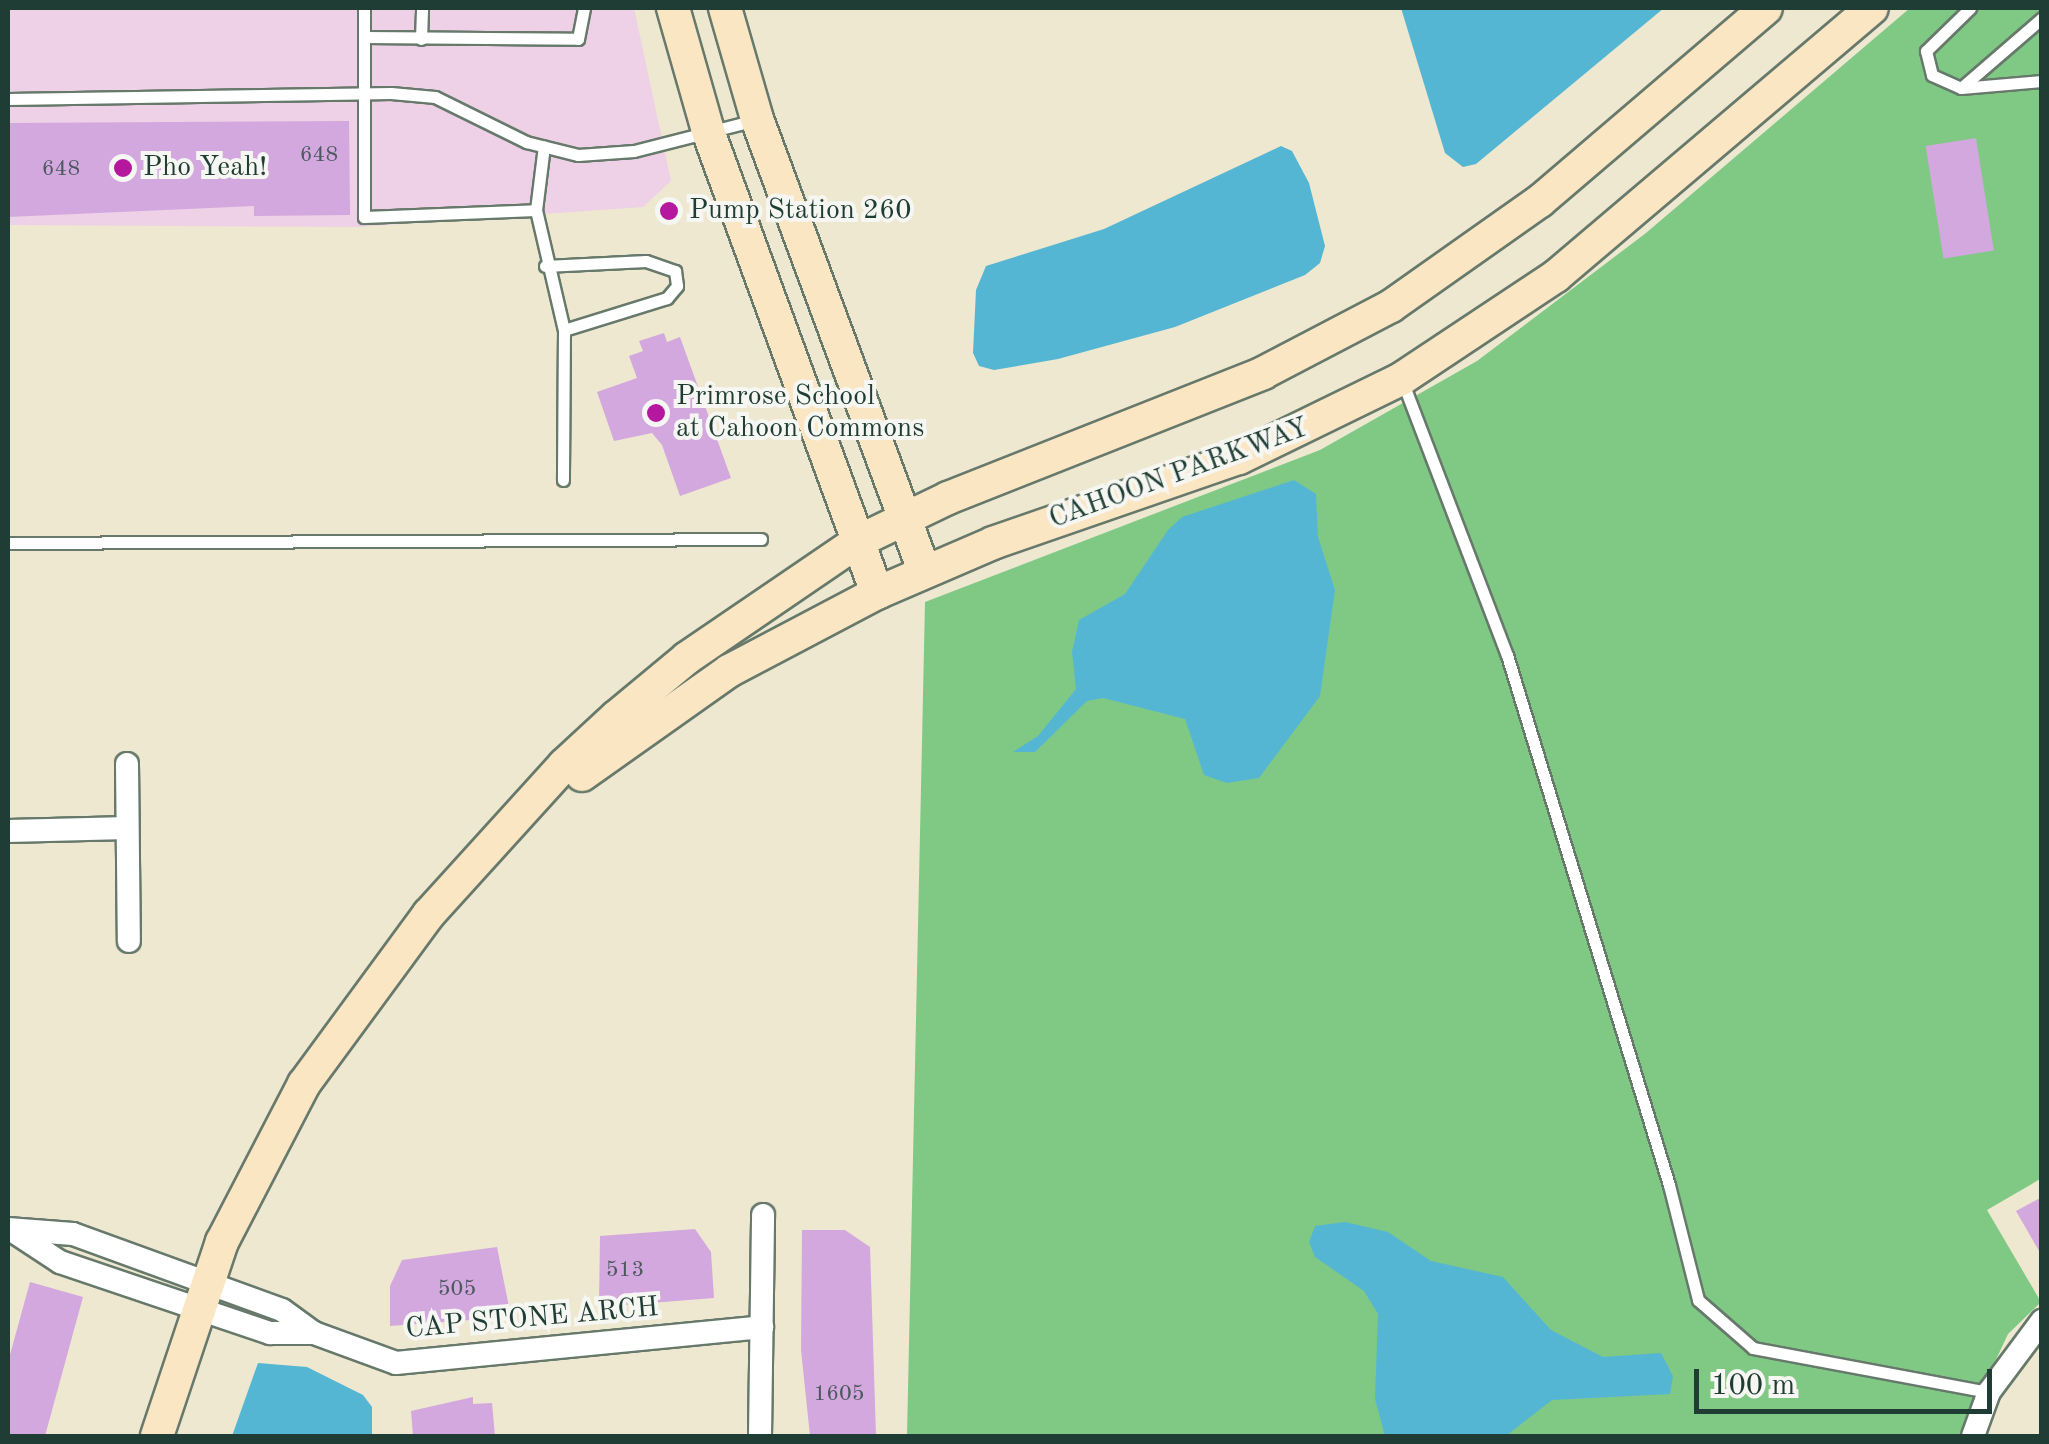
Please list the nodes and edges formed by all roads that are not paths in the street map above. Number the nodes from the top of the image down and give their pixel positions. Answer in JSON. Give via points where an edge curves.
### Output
{"nodes":[{"id":1,"x":364,"y":8,"type":"edge"},
{"id":2,"x":422,"y":8,"type":"edge"},
{"id":3,"x":584,"y":8,"type":"edge"},
{"id":4,"x":674,"y":8,"type":"edge"},
{"id":5,"x":725,"y":8,"type":"edge"},
{"id":6,"x":1766,"y":8,"type":"edge"},
{"id":7,"x":1872,"y":8,"type":"edge"},
{"id":8,"x":1970,"y":8,"type":"edge"},
{"id":9,"x":2042,"y":18,"type":"edge"},
{"id":10,"x":365,"y":37,"type":"junction"},
{"id":11,"x":422,"y":39,"type":"junction"},
{"id":12,"x":2042,"y":81,"type":"edge"},
{"id":13,"x":1961,"y":88,"type":"junction"},
{"id":14,"x":365,"y":93,"type":"junction"},
{"id":15,"x":8,"y":99,"type":"edge"},
{"id":16,"x":757,"y":119,"type":"junction"},
{"id":17,"x":708,"y":132,"type":"junction"},
{"id":18,"x":544,"y":146,"type":"junction"},
{"id":19,"x":536,"y":210,"type":"junction"},
{"id":20,"x":546,"y":266,"type":"junction"},
{"id":21,"x":564,"y":330,"type":"junction"},
{"id":22,"x":1402,"y":379,"type":"junction"},
{"id":23,"x":563,"y":480,"type":"dead end"},
{"id":24,"x":903,"y":518,"type":"junction"},
{"id":25,"x":761,"y":539,"type":"dead end"},
{"id":26,"x":857,"y":542,"type":"junction"},
{"id":27,"x":8,"y":543,"type":"edge"},
{"id":28,"x":924,"y":571,"type":"junction"},
{"id":29,"x":878,"y":593,"type":"junction"},
{"id":30,"x":127,"y":764,"type":"dead end"},
{"id":31,"x":127,"y":828,"type":"junction"},
{"id":32,"x":8,"y":831,"type":"edge"},
{"id":33,"x":495,"y":843,"type":"junction"},
{"id":34,"x":129,"y":940,"type":"dead end"},
{"id":35,"x":763,"y":1215,"type":"dead end"},
{"id":36,"x":9,"y":1233,"type":"edge"},
{"id":37,"x":202,"y":1294,"type":"junction"},
{"id":38,"x":2042,"y":1321,"type":"edge"},
{"id":39,"x":762,"y":1327,"type":"junction"},
{"id":40,"x":1989,"y":1392,"type":"junction"},
{"id":41,"x":157,"y":1436,"type":"edge"},
{"id":42,"x":760,"y":1436,"type":"edge"},
{"id":43,"x":1973,"y":1436,"type":"edge"}],
"edges":[{"from":1,"to":10,"type":"lane"},
{"from":2,"to":11,"type":"lane"},
{"from":3,"to":11,"type":"lane","via":[[578,39]]},
{"from":4,"to":17,"type":"street"},
{"from":5,"to":16,"type":"street"},
{"from":6,"to":24,"type":"street","name":"CAHOON PARKWAY","via":[[1540,201],[1391,306],[1230,387]]},
{"from":7,"to":22,"type":"street","name":"CAHOON PARKWAY","via":[[1556,276]]},
{"from":8,"to":13,"type":"lane","via":[[1926,51],[1932,75]]},
{"from":9,"to":13,"type":"lane"},
{"from":10,"to":11,"type":"lane"},
{"from":10,"to":14,"type":"lane"},
{"from":12,"to":13,"type":"lane"},
{"from":14,"to":15,"type":"lane"},
{"from":14,"to":18,"type":"lane","via":[[435,98]]},
{"from":14,"to":19,"type":"lane","via":[[364,217]]},
{"from":16,"to":17,"type":"lane"},
{"from":16,"to":24,"type":"street"},
{"from":17,"to":18,"type":"lane","via":[[634,151],[578,155]]},
{"from":17,"to":26,"type":"street"},
{"from":18,"to":19,"type":"lane"},
{"from":19,"to":20,"type":"lane"},
{"from":20,"to":21,"type":"lane"},
{"from":20,"to":21,"type":"lane","via":[[646,262],[675,271],[677,286],[666,298]]},
{"from":21,"to":23,"type":"lane"},
{"from":22,"to":28,"type":"street","name":"CAHOON PARKWAY","via":[[1240,458]]},
{"from":22,"to":40,"type":"lane","via":[[1507,655],[1670,1185],[1698,1300],[1752,1348]]},
{"from":24,"to":26,"type":"street","name":"CAHOON PARKWAY"},
{"from":24,"to":28,"type":"street"},
{"from":25,"to":27,"type":"lane"},
{"from":26,"to":29,"type":"street"},
{"from":26,"to":33,"type":"street","name":"CAHOON PARKWAY","via":[[650,688],[564,765]]},
{"from":28,"to":29,"type":"street","name":"CAHOON PARKWAY"},
{"from":29,"to":33,"type":"street","name":"CAHOON PARKWAY","via":[[698,691]]},
{"from":30,"to":31,"type":"street"},
{"from":31,"to":32,"type":"street"},
{"from":31,"to":34,"type":"street"},
{"from":33,"to":37,"type":"street","name":"CAHOON PARKWAY","via":[[409,940],[304,1084]]},
{"from":35,"to":39,"type":"street"},
{"from":36,"to":37,"type":"street","name":"CAP STONE ARCH","via":[[60,1262]]},
{"from":37,"to":39,"type":"street","name":"CAP STONE ARCH","via":[[270,1332],[314,1332],[407,1364]]},
{"from":37,"to":41,"type":"street","name":"CAHOON PARKWAY"},
{"from":38,"to":40,"type":"street"},
{"from":39,"to":42,"type":"street"},
{"from":40,"to":43,"type":"street"}]}
